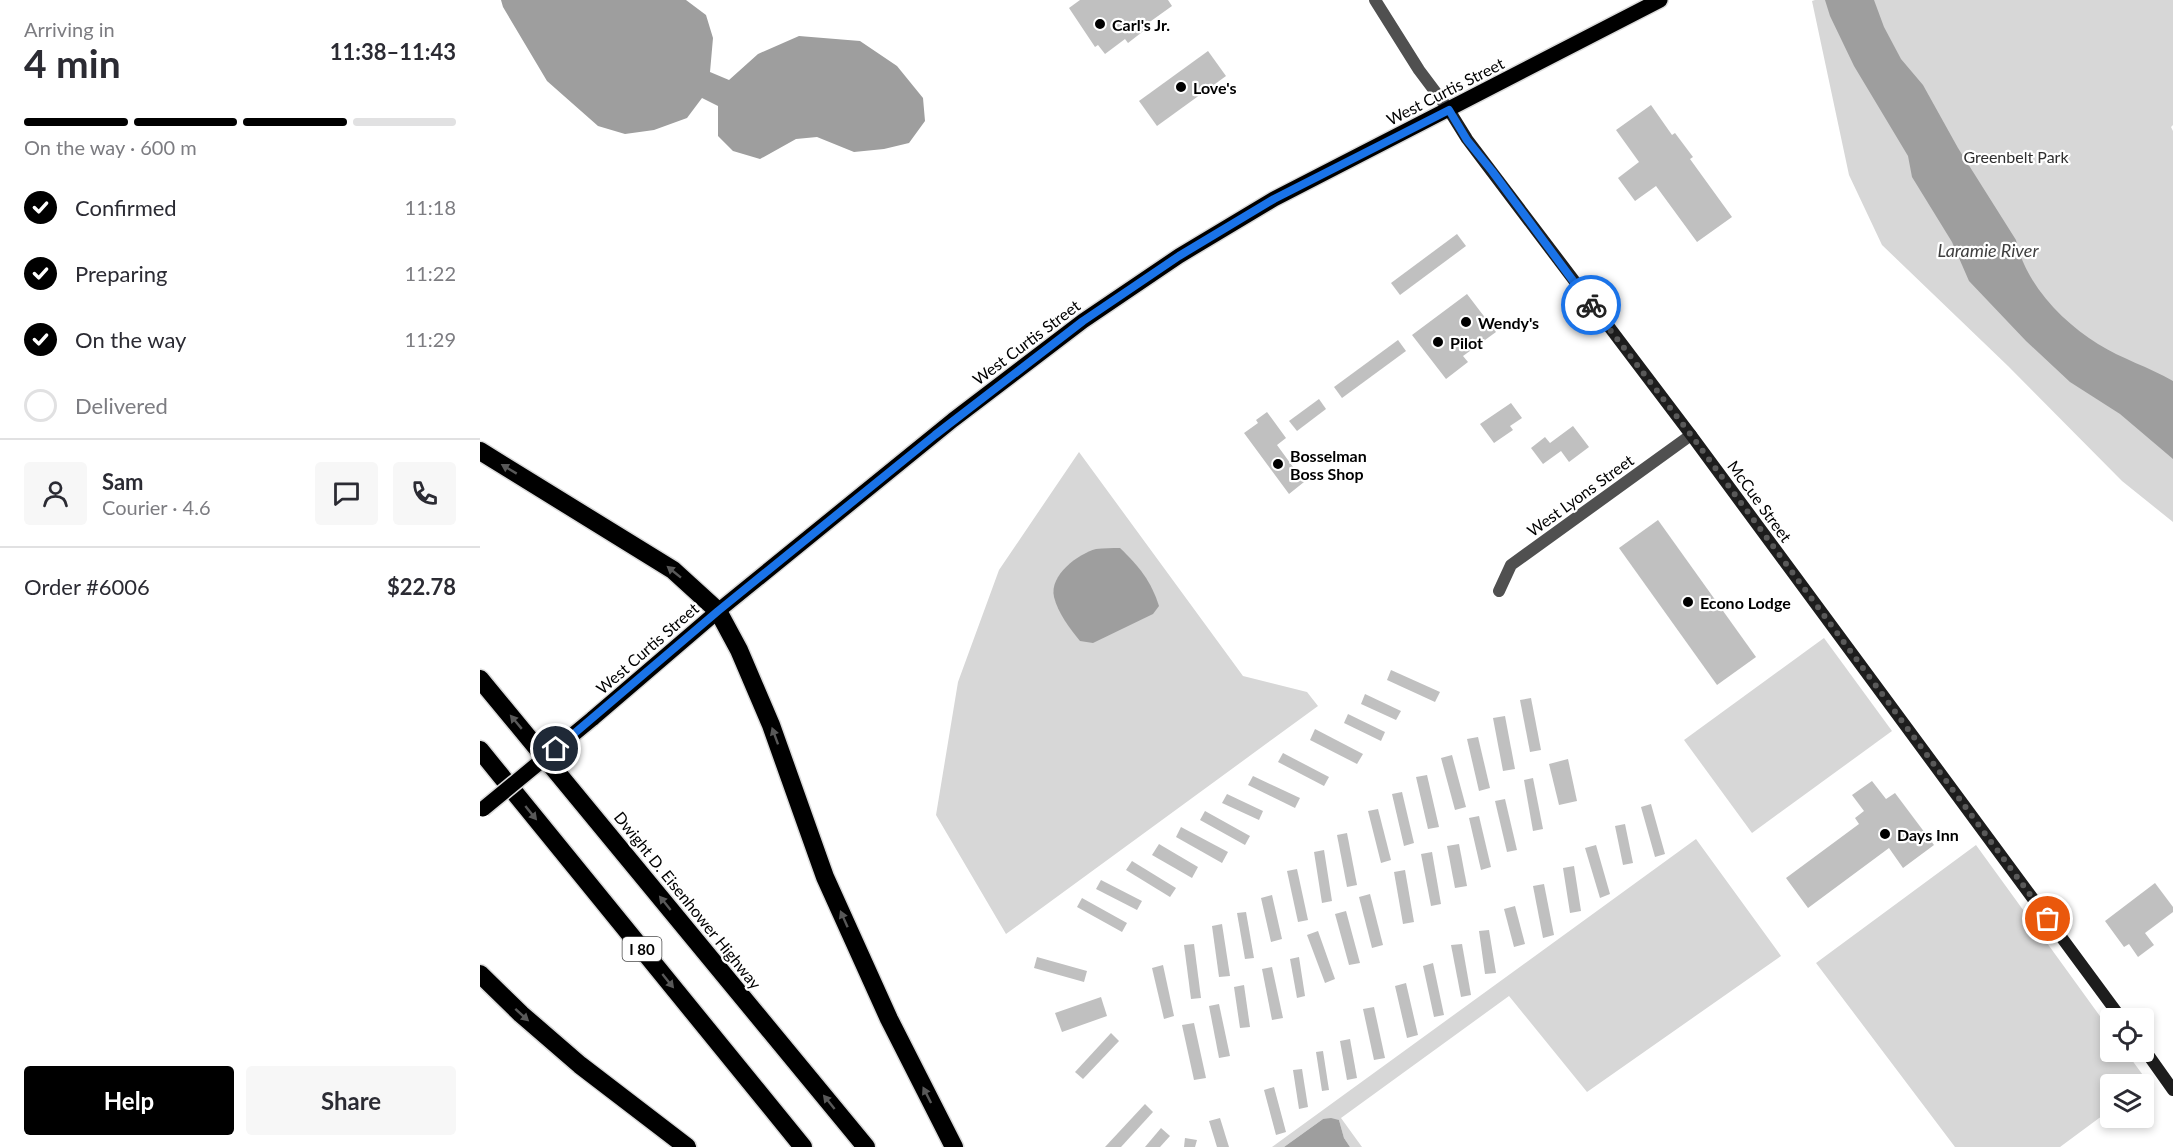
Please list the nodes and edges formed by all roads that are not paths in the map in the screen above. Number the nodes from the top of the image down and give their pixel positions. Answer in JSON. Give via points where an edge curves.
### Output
{"nodes":[{"id":1,"x":1375,"y":0,"type":"edge"},
{"id":2,"x":1660,"y":0,"type":"edge"},
{"id":3,"x":1449,"y":110,"type":"junction"},
{"id":4,"x":1691,"y":435,"type":"junction"},
{"id":5,"x":480,"y":451,"type":"edge"},
{"id":6,"x":1499,"y":591,"type":"dead end"},
{"id":7,"x":718,"y":611,"type":"junction"},
{"id":8,"x":480,"y":679,"type":"edge"},
{"id":9,"x":480,"y":750,"type":"edge"},
{"id":10,"x":481,"y":810,"type":"edge"},
{"id":11,"x":480,"y":974,"type":"edge"},
{"id":12,"x":2114,"y":1008,"type":"edge"},
{"id":13,"x":2153,"y":1062,"type":"edge"},
{"id":14,"x":2173,"y":1090,"type":"edge"},
{"id":15,"x":687,"y":1147,"type":"edge"},
{"id":16,"x":803,"y":1147,"type":"edge"},
{"id":17,"x":866,"y":1147,"type":"edge"},
{"id":18,"x":954,"y":1147,"type":"edge"}],
"edges":[{"from":1,"to":3,"type":"street","name":"McCue Street"},
{"from":2,"to":3,"type":"main road","name":"West Curtis Street"},
{"from":3,"to":4,"type":"main road","name":"McCue Street","via":[[1467,140]]},
{"from":3,"to":7,"type":"main road","name":"West Curtis Street","via":[[1274,199],[1102,308],[953,420]]},
{"from":4,"to":6,"type":"street","name":"West Lyons Street","via":[[1511,565]]},
{"from":4,"to":12,"type":"main road","name":"McCue Street"},
{"from":7,"to":5,"type":"highway","one_way":true,"via":[[673,570]]},
{"from":7,"to":10,"type":"main road","name":"West Curtis Street","bridge":true},
{"from":18,"to":7,"type":"highway","one_way":true,"via":[[889,1019],[835,898],[771,725]]},
{"from":17,"to":8,"type":"highway","name":"Dwight D. Eisenhower Highway","number":"I 80","one_way":true},
{"from":9,"to":16,"type":"highway","number":"I 80","one_way":true},
{"from":11,"to":15,"type":"highway","one_way":true,"via":[[580,1065]]},
{"from":13,"to":14,"type":"main road"}]}
